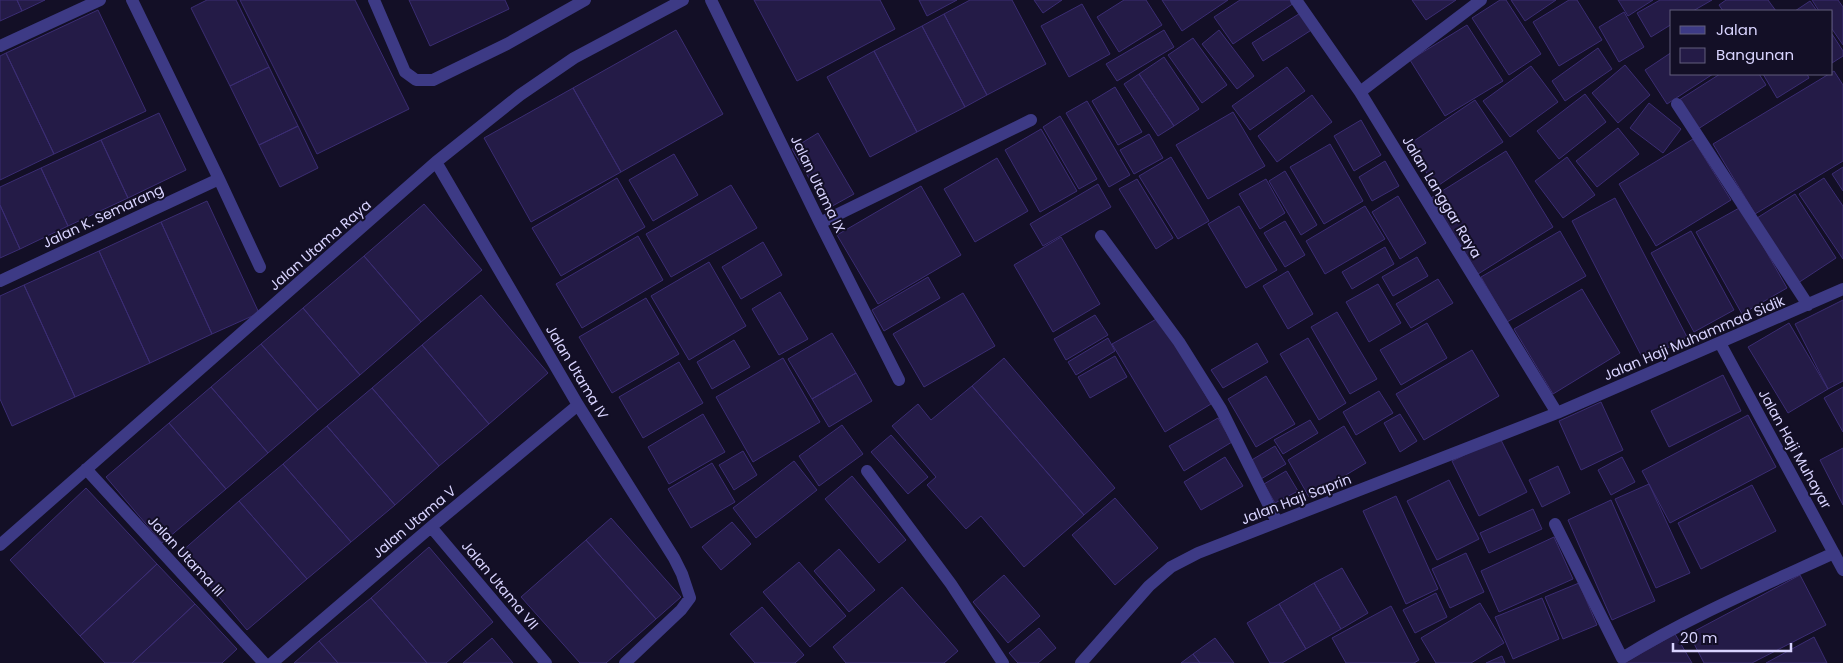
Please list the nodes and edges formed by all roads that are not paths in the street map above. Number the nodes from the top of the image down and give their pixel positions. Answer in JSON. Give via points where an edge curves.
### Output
{"nodes":[{"id":1,"x":100,"y":0,"type":"edge"},
{"id":2,"x":132,"y":0,"type":"edge"},
{"id":3,"x":374,"y":0,"type":"edge"},
{"id":4,"x":585,"y":0,"type":"edge"},
{"id":5,"x":683,"y":0,"type":"edge"},
{"id":6,"x":711,"y":0,"type":"edge"},
{"id":7,"x":1296,"y":0,"type":"edge"},
{"id":8,"x":1481,"y":0,"type":"edge"},
{"id":9,"x":0,"y":46,"type":"edge"},
{"id":10,"x":1360,"y":92,"type":"junction"},
{"id":11,"x":1677,"y":104,"type":"dead end"},
{"id":12,"x":1031,"y":120,"type":"dead end"},
{"id":13,"x":436,"y":162,"type":"junction"},
{"id":14,"x":219,"y":179,"type":"junction"},
{"id":15,"x":820,"y":223,"type":"junction"},
{"id":16,"x":1101,"y":236,"type":"dead end"},
{"id":17,"x":260,"y":267,"type":"dead end"},
{"id":18,"x":0,"y":281,"type":"edge"},
{"id":19,"x":1843,"y":289,"type":"edge"},
{"id":20,"x":1808,"y":305,"type":"junction"},
{"id":21,"x":1720,"y":343,"type":"junction"},
{"id":22,"x":899,"y":380,"type":"dead end"},
{"id":23,"x":578,"y":405,"type":"junction"},
{"id":24,"x":1557,"y":414,"type":"junction"},
{"id":25,"x":86,"y":469,"type":"junction"},
{"id":26,"x":868,"y":471,"type":"dead end"},
{"id":27,"x":1277,"y":522,"type":"junction"},
{"id":28,"x":1554,"y":524,"type":"dead end"},
{"id":29,"x":431,"y":527,"type":"junction"},
{"id":30,"x":0,"y":545,"type":"edge"},
{"id":31,"x":1834,"y":553,"type":"junction"},
{"id":32,"x":1843,"y":570,"type":"edge"},
{"id":33,"x":1620,"y":660,"type":"edge"},
{"id":34,"x":264,"y":663,"type":"edge"},
{"id":35,"x":272,"y":663,"type":"edge"},
{"id":36,"x":546,"y":663,"type":"edge"},
{"id":37,"x":625,"y":663,"type":"edge"},
{"id":38,"x":1003,"y":663,"type":"edge"},
{"id":39,"x":1081,"y":663,"type":"edge"}],
"edges":[{"from":1,"to":9,"type":"street"},
{"from":2,"to":14,"type":"street"},
{"from":3,"to":4,"type":"street","via":[[405,72],[416,80],[433,80],[507,44]]},
{"from":5,"to":13,"type":"street","name":"Jalan Utama Raya","via":[[574,58]]},
{"from":6,"to":15,"type":"street","name":"Jalan Utama IX"},
{"from":7,"to":10,"type":"street","name":"Jalan Langgar Raya"},
{"from":8,"to":10,"type":"street"},
{"from":10,"to":24,"type":"street","name":"Jalan Langgar Raya"},
{"from":11,"to":20,"type":"street"},
{"from":12,"to":15,"type":"street"},
{"from":13,"to":23,"type":"street","name":"Jalan Utama IV"},
{"from":13,"to":25,"type":"street","name":"Jalan Utama Raya"},
{"from":14,"to":17,"type":"street"},
{"from":14,"to":18,"type":"street","name":"Jalan K. Semarang"},
{"from":15,"to":22,"type":"street","name":"Jalan Utama IX"},
{"from":16,"to":27,"type":"street","via":[[1179,342],[1221,409]]},
{"from":19,"to":20,"type":"street","name":"Jalan Haji Muhammad Sidik"},
{"from":20,"to":21,"type":"street","name":"Jalan Haji Muhammad Sidik"},
{"from":21,"to":24,"type":"street","name":"Jalan Haji Muhammad Sidik"},
{"from":21,"to":31,"type":"street","name":"Jalan Haji Muhayar"},
{"from":23,"to":29,"type":"street","name":"Jalan Utama V"},
{"from":23,"to":37,"type":"street","name":"Jalan Utama IV","via":[[674,558],[690,598]]},
{"from":24,"to":27,"type":"street","name":"Jalan Haji Saprin"},
{"from":25,"to":30,"type":"street","name":"Jalan Utama Raya"},
{"from":25,"to":34,"type":"street","name":"Jalan Utama III"},
{"from":26,"to":38,"type":"street","via":[[951,584]]},
{"from":27,"to":39,"type":"street","name":"Jalan Haji Saprin","via":[[1171,567],[1149,586]]},
{"from":28,"to":33,"type":"street"},
{"from":29,"to":35,"type":"street","name":"Jalan Utama V"},
{"from":29,"to":36,"type":"street","name":"Jalan Utama VII"},
{"from":31,"to":32,"type":"street","name":"Jalan Haji Muhayar"},
{"from":31,"to":33,"type":"street","via":[[1701,614]]}]}
